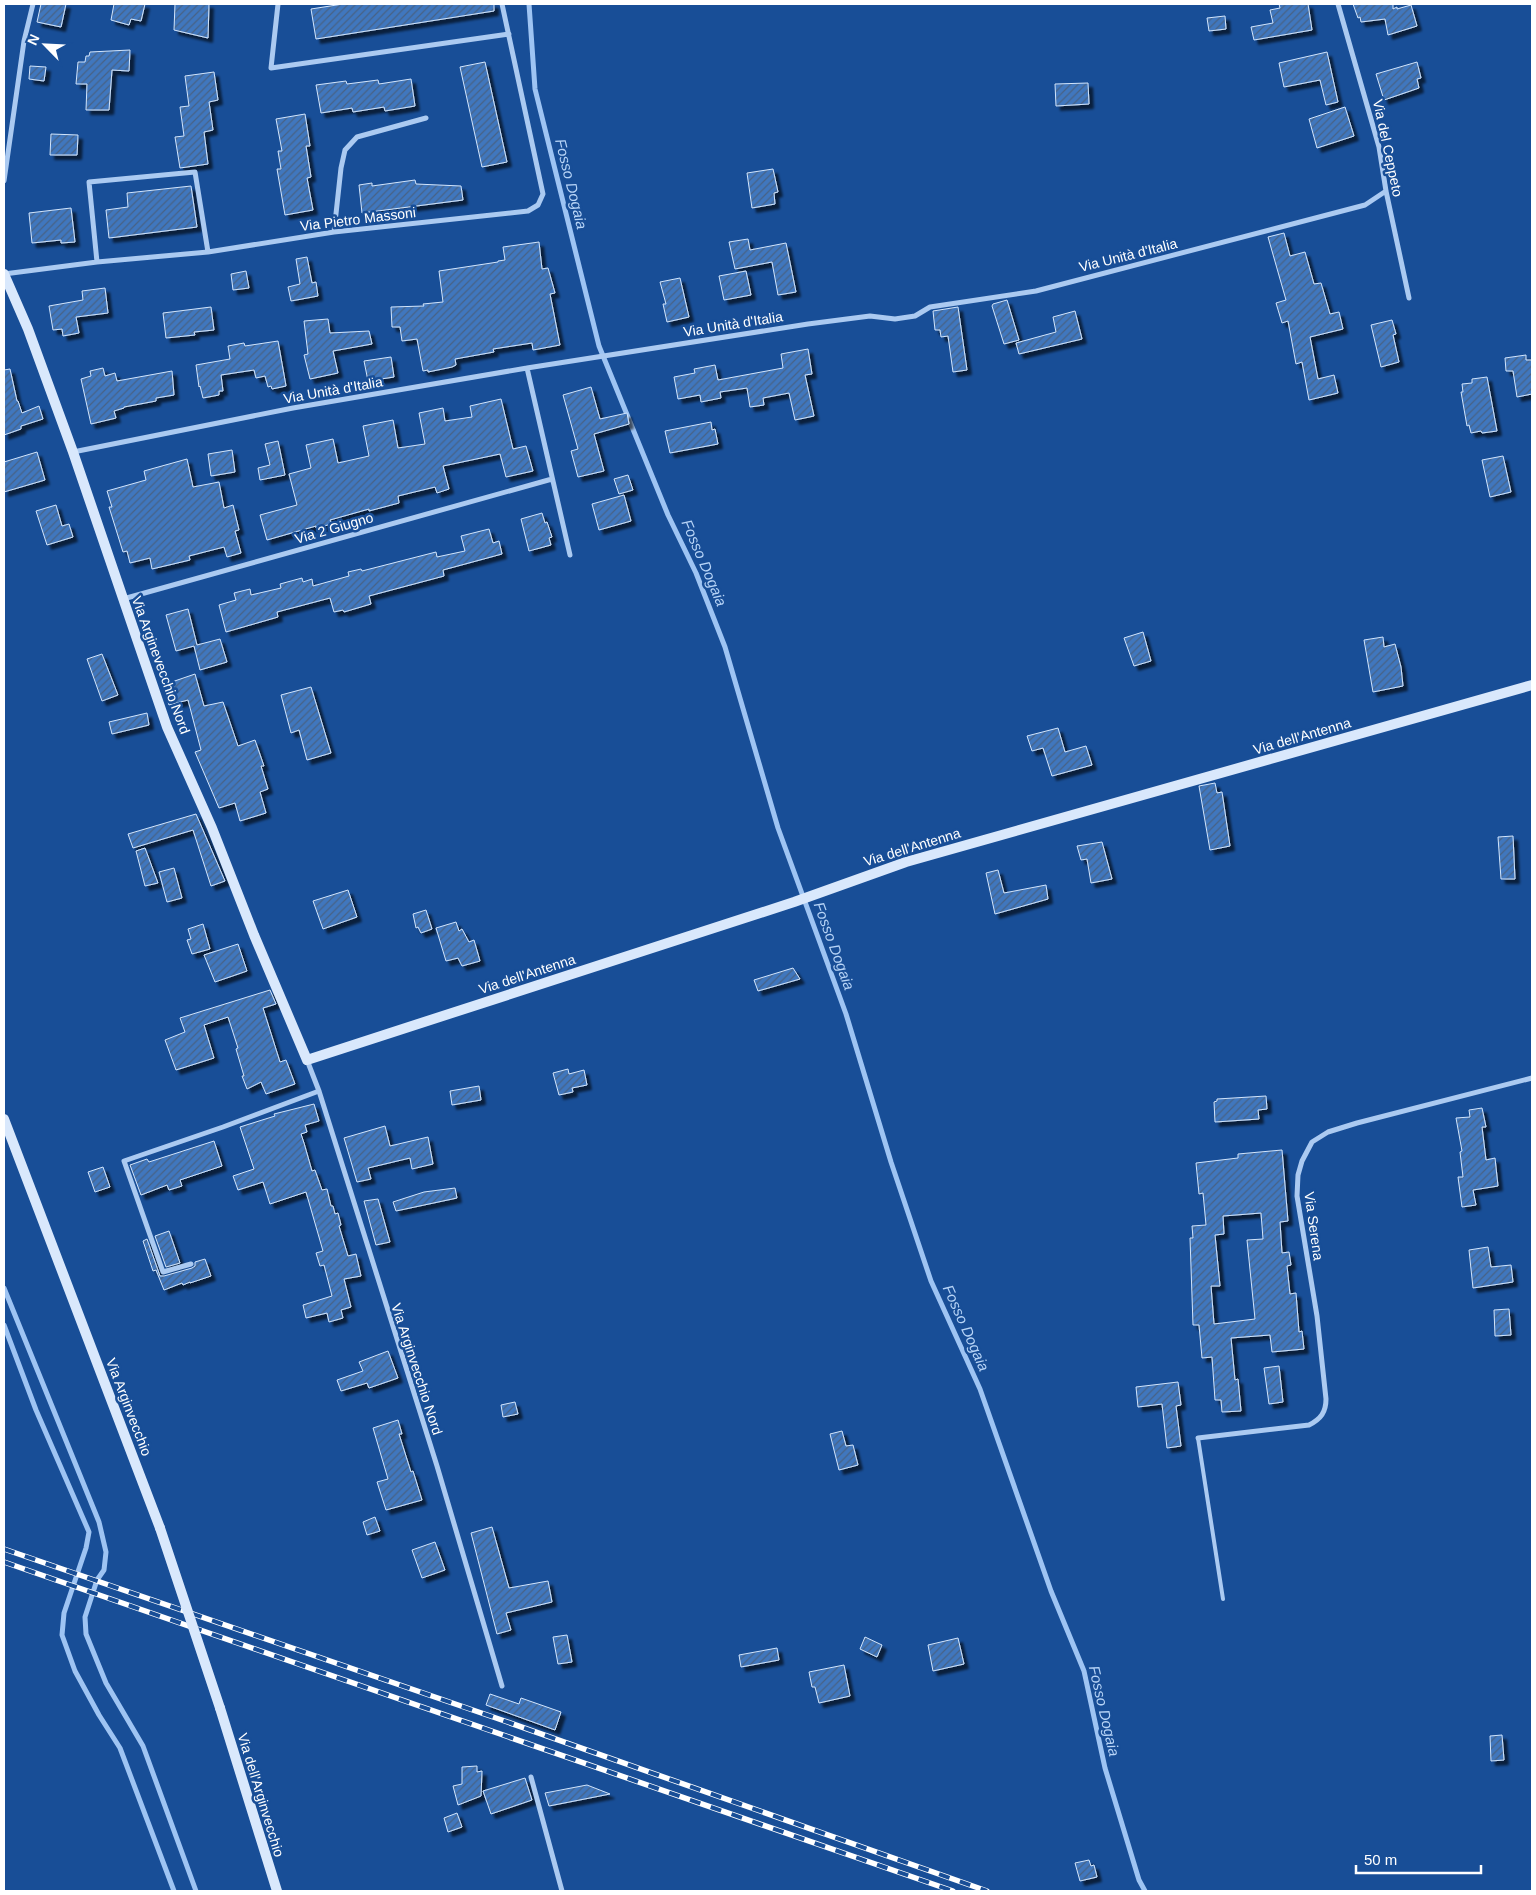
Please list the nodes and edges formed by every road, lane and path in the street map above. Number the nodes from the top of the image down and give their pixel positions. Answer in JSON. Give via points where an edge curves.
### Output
{"nodes":[{"id":1,"x":33,"y":4,"type":"edge"},
{"id":2,"x":278,"y":4,"type":"edge"},
{"id":3,"x":502,"y":4,"type":"edge"},
{"id":4,"x":1338,"y":4,"type":"edge"},
{"id":5,"x":509,"y":34,"type":"junction"},
{"id":6,"x":426,"y":118,"type":"dead end"},
{"id":7,"x":4,"y":181,"type":"edge"},
{"id":8,"x":1386,"y":191,"type":"junction"},
{"id":9,"x":334,"y":232,"type":"junction"},
{"id":10,"x":208,"y":252,"type":"junction"},
{"id":11,"x":97,"y":262,"type":"junction"},
{"id":12,"x":4,"y":274,"type":"edge"},
{"id":13,"x":1409,"y":298,"type":"dead end"},
{"id":14,"x":526,"y":368,"type":"junction"},
{"id":15,"x":73,"y":452,"type":"junction"},
{"id":16,"x":552,"y":479,"type":"junction"},
{"id":17,"x":570,"y":555,"type":"dead end"},
{"id":18,"x":122,"y":599,"type":"junction"},
{"id":19,"x":1532,"y":685,"type":"edge"},
{"id":20,"x":307,"y":1060,"type":"junction"},
{"id":21,"x":1532,"y":1078,"type":"edge"},
{"id":22,"x":319,"y":1091,"type":"junction"},
{"id":23,"x":4,"y":1119,"type":"edge"},
{"id":24,"x":191,"y":1264,"type":"dead end"},
{"id":25,"x":1198,"y":1438,"type":"joint"},
{"id":26,"x":1223,"y":1599,"type":"dead end"},
{"id":27,"x":502,"y":1686,"type":"dead end"},
{"id":28,"x":220,"y":1708,"type":"joint"},
{"id":29,"x":531,"y":1777,"type":"dead end"},
{"id":30,"x":277,"y":1891,"type":"edge"},
{"id":31,"x":562,"y":1891,"type":"edge"}],
"edges":[{"from":1,"to":7,"type":"street","via":[[24,41]]},
{"from":2,"to":5,"type":"street","via":[[270,68]]},
{"from":3,"to":5,"type":"street","name":"Via Pietro Massoni"},
{"from":4,"to":8,"type":"street","name":"Via del Ceppeto","via":[[1379,147]]},
{"from":5,"to":9,"type":"street","name":"Via Pietro Massoni","via":[[543,194],[538,205],[528,211]]},
{"from":6,"to":9,"type":"street","via":[[357,137],[345,150]]},
{"from":8,"to":13,"type":"street","name":"Via del Ceppeto"},
{"from":8,"to":14,"type":"street","name":"Via Unità d'Italia","via":[[1365,205],[1036,291],[930,307],[915,316],[896,319],[870,316],[808,324]]},
{"from":9,"to":10,"type":"street","name":"Via Pietro Massoni"},
{"from":10,"to":11,"type":"street","name":"Via Pietro Massoni"},
{"from":10,"to":11,"type":"street","via":[[195,172],[89,182]]},
{"from":11,"to":12,"type":"street","name":"Via Pietro Massoni"},
{"from":12,"to":15,"type":"street","name":"Via Arginevecchio Nord"},
{"from":14,"to":15,"type":"street","name":"Via Unità d'Italia","via":[[292,408]]},
{"from":14,"to":16,"type":"street"},
{"from":15,"to":18,"type":"street","name":"Via Arginevecchio Nord"},
{"from":16,"to":17,"type":"street"},
{"from":16,"to":18,"type":"street","name":"Via 2 Giugno"},
{"from":18,"to":20,"type":"street","name":"Via Arginevecchio Nord","via":[[168,727]]},
{"from":19,"to":20,"type":"street","name":"Via dell'Antenna","via":[[906,862],[794,902]]},
{"from":20,"to":22,"type":"street","name":"Via Arginvecchio Nord"},
{"from":21,"to":25,"type":"street","name":"Via Serena","via":[[1357,1123],[1328,1132],[1312,1142],[1298,1175],[1297,1196],[1316,1316],[1326,1399],[1324,1412],[1321,1418],[1309,1425]]},
{"from":22,"to":24,"type":"street","via":[[124,1161],[163,1272]]},
{"from":22,"to":27,"type":"street","name":"Via Arginvecchio Nord"},
{"from":23,"to":28,"type":"street","name":"Via Arginvecchio","bridge":true,"via":[[160,1528]]},
{"from":25,"to":26,"type":"lane"},
{"from":28,"to":30,"type":"street","name":"Via dell'Arginvecchio"},
{"from":29,"to":31,"type":"street"}]}
